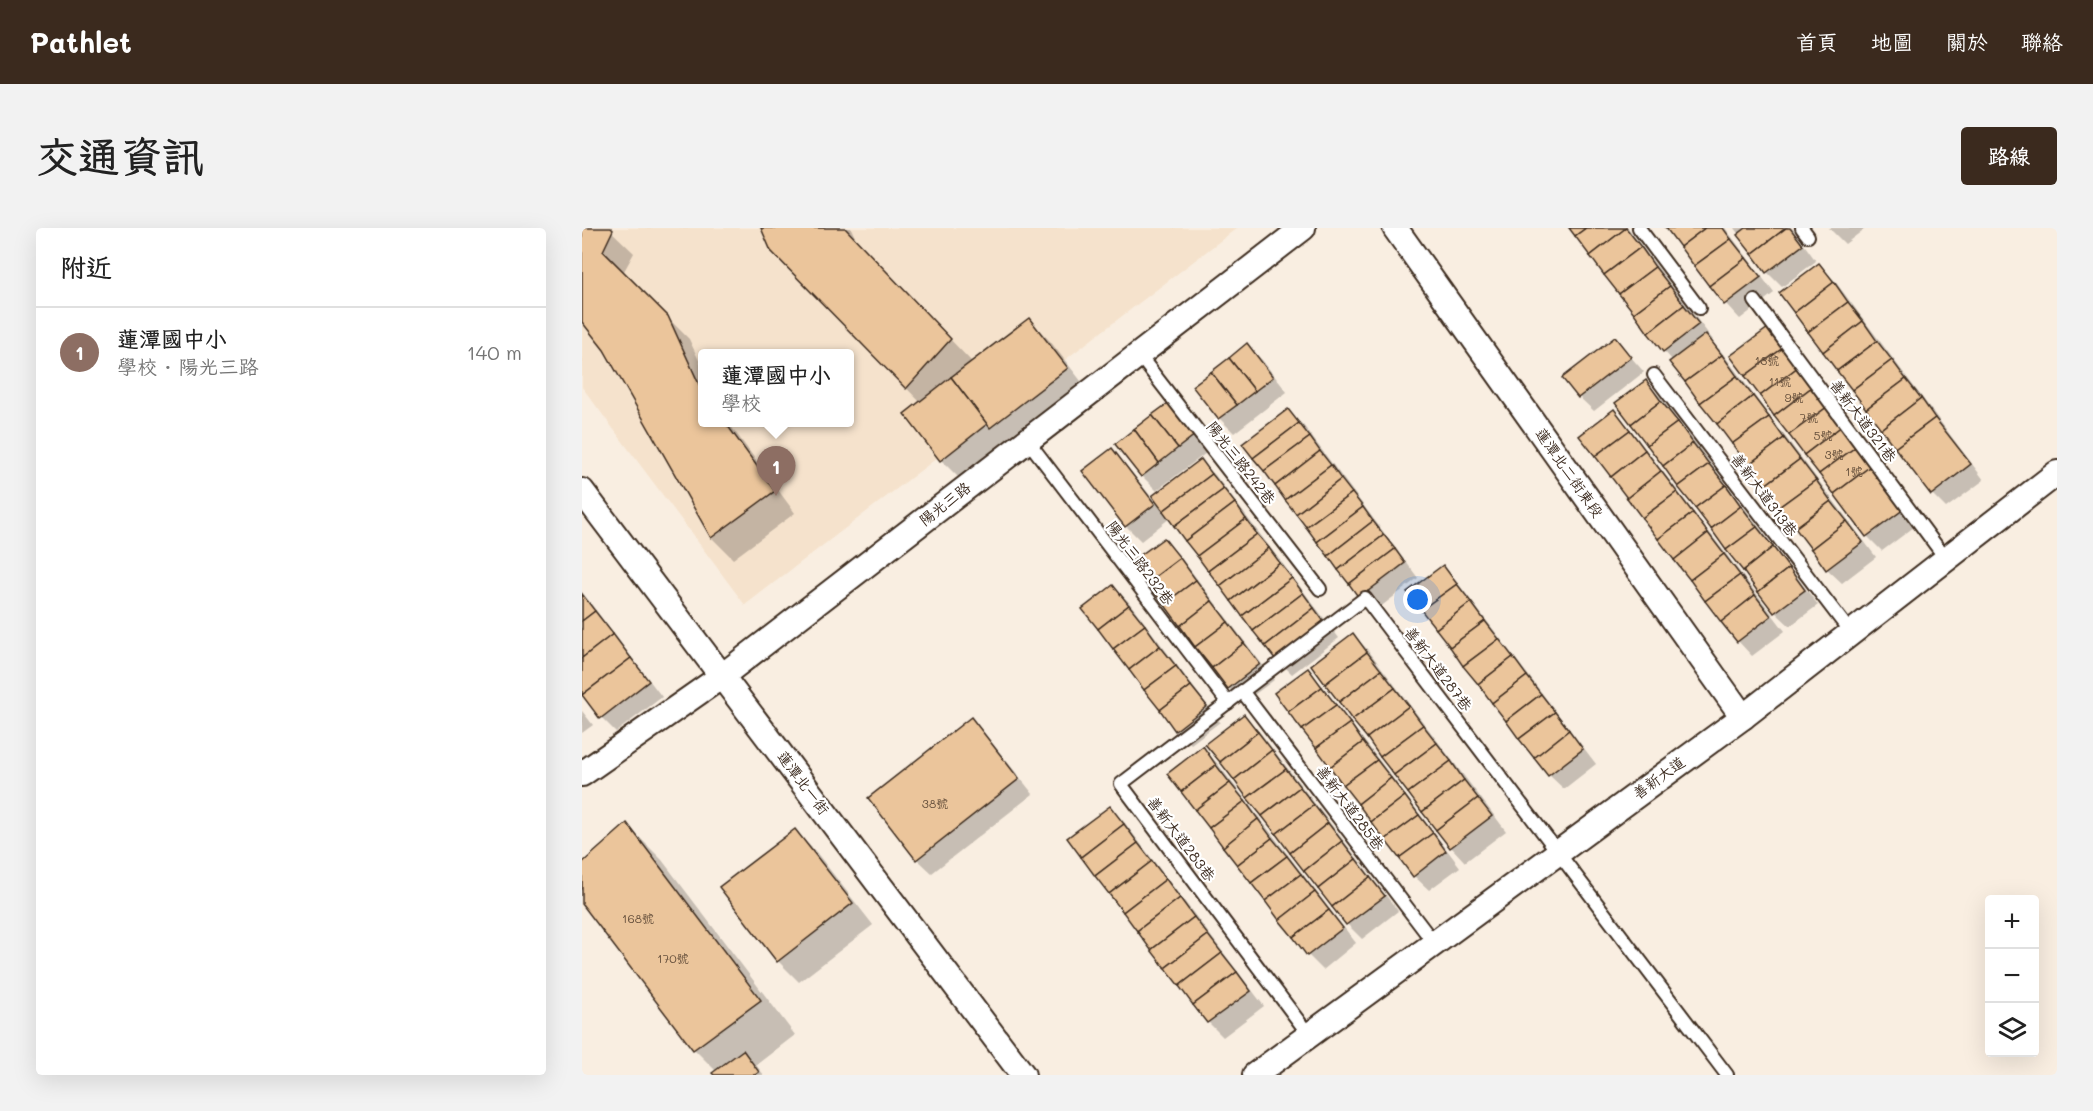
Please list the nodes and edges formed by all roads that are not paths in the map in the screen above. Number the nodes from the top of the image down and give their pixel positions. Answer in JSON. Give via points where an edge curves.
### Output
{"nodes":[{"id":1,"x":1303,"y":228,"type":"edge"},
{"id":2,"x":1395,"y":228,"type":"edge"},
{"id":3,"x":1640,"y":228,"type":"edge"},
{"id":4,"x":1755,"y":302,"type":"dead end"},
{"id":5,"x":1699,"y":308,"type":"dead end"},
{"id":6,"x":1139,"y":355,"type":"junction"},
{"id":7,"x":1654,"y":375,"type":"dead end"},
{"id":8,"x":1028,"y":441,"type":"junction"},
{"id":9,"x":2057,"y":473,"type":"edge"},
{"id":10,"x":582,"y":491,"type":"edge"},
{"id":11,"x":1946,"y":559,"type":"junction"},
{"id":12,"x":1320,"y":589,"type":"dead end"},
{"id":13,"x":1851,"y":633,"type":"junction"},
{"id":14,"x":722,"y":676,"type":"junction"},
{"id":15,"x":1242,"y":692,"type":"junction"},
{"id":16,"x":1228,"y":703,"type":"junction"},
{"id":17,"x":1743,"y":717,"type":"junction"},
{"id":18,"x":582,"y":774,"type":"edge"},
{"id":19,"x":1558,"y":852,"type":"junction"},
{"id":20,"x":1434,"y":944,"type":"junction"},
{"id":21,"x":1309,"y":1035,"type":"junction"},
{"id":22,"x":1023,"y":1075,"type":"edge"},
{"id":23,"x":1255,"y":1075,"type":"edge"},
{"id":24,"x":1727,"y":1075,"type":"edge"}],
"edges":[{"from":1,"to":6,"type":"street","name":"陽光三路"},
{"from":2,"to":17,"type":"street","name":"蓮潭北二街東段"},
{"from":3,"to":5,"type":"lane"},
{"from":4,"to":11,"type":"lane","name":"善新大道321巷"},
{"from":6,"to":8,"type":"street","name":"陽光三路"},
{"from":6,"to":12,"type":"lane","name":"陽光三路242巷"},
{"from":7,"to":13,"type":"lane","name":"善新大道313巷"},
{"from":8,"to":14,"type":"street","name":"陽光三路"},
{"from":8,"to":16,"type":"lane","name":"陽光三路232巷"},
{"from":9,"to":11,"type":"street","name":"善新大道"},
{"from":10,"to":14,"type":"street","name":"蓮潭北一街"},
{"from":11,"to":13,"type":"street","name":"善新大道"},
{"from":13,"to":17,"type":"street","name":"善新大道"},
{"from":14,"to":18,"type":"street","name":"陽光三路"},
{"from":14,"to":22,"type":"street","name":"蓮潭北一街"},
{"from":15,"to":16,"type":"lane","name":"善新大道283巷"},
{"from":15,"to":19,"type":"lane","name":"善新大道287巷","via":[[1365,598]]},
{"from":15,"to":20,"type":"lane","name":"善新大道285巷"},
{"from":16,"to":21,"type":"lane","name":"善新大道283巷","via":[[1120,784]]},
{"from":17,"to":19,"type":"street","name":"善新大道"},
{"from":19,"to":20,"type":"street","name":"善新大道"},
{"from":19,"to":24,"type":"lane"},
{"from":20,"to":21,"type":"street","name":"善新大道"},
{"from":21,"to":23,"type":"street","name":"善新大道"}]}
